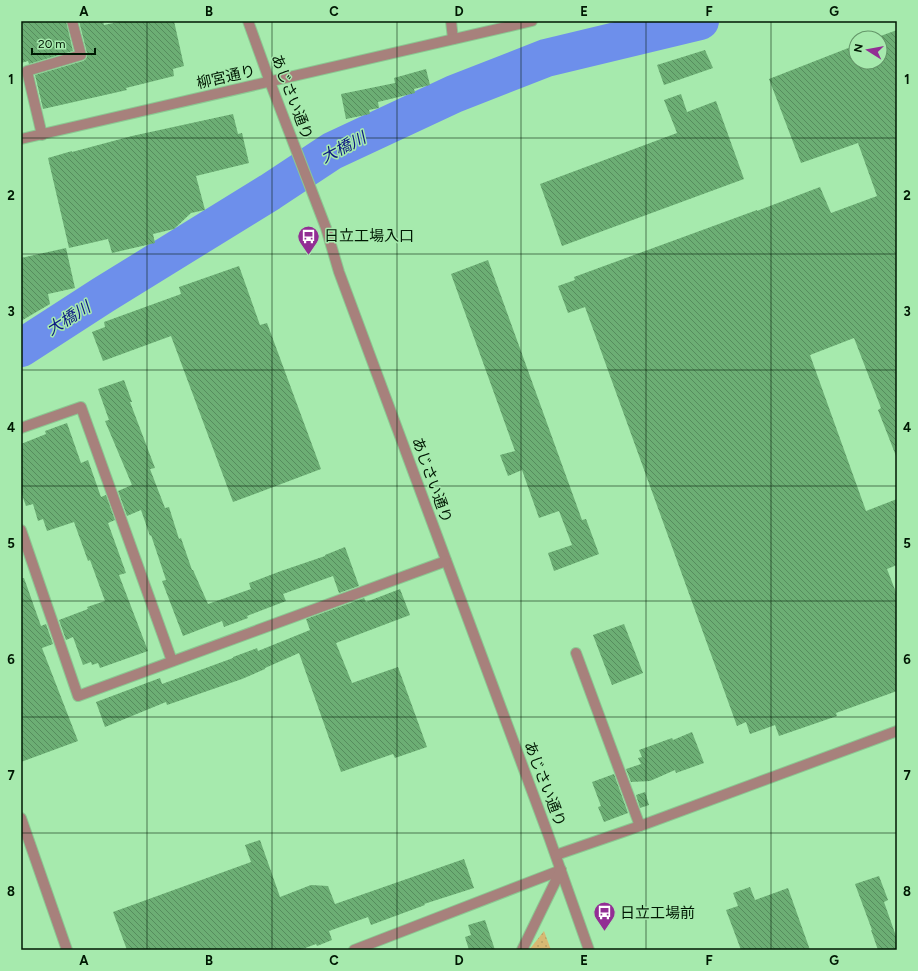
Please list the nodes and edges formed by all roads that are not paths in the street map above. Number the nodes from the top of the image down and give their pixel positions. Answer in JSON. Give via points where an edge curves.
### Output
{"nodes":[{"id":1,"x":72,"y":21,"type":"edge"},
{"id":2,"x":248,"y":21,"type":"edge"},
{"id":3,"x":451,"y":21,"type":"edge"},
{"id":4,"x":532,"y":21,"type":"edge"},
{"id":5,"x":453,"y":39,"type":"junction"},
{"id":6,"x":270,"y":82,"type":"junction"},
{"id":7,"x":42,"y":135,"type":"junction"},
{"id":8,"x":21,"y":139,"type":"edge"},
{"id":9,"x":21,"y":428,"type":"edge"},
{"id":10,"x":21,"y":530,"type":"edge"},
{"id":11,"x":446,"y":561,"type":"junction"},
{"id":12,"x":576,"y":653,"type":"dead end"},
{"id":13,"x":172,"y":661,"type":"junction"},
{"id":14,"x":897,"y":731,"type":"edge"},
{"id":15,"x":21,"y":818,"type":"edge"},
{"id":16,"x":640,"y":826,"type":"junction"},
{"id":17,"x":556,"y":855,"type":"junction"},
{"id":18,"x":561,"y":870,"type":"junction"},
{"id":19,"x":67,"y":950,"type":"edge"},
{"id":20,"x":354,"y":950,"type":"edge"},
{"id":21,"x":522,"y":950,"type":"edge"},
{"id":22,"x":589,"y":950,"type":"edge"}],
"edges":[{"from":1,"to":7,"type":"street","via":[[81,55],[27,71]]},
{"from":2,"to":6,"type":"street","name":"あじさい通り"},
{"from":3,"to":5,"type":"street"},
{"from":4,"to":5,"type":"street","name":"柳宮通り"},
{"from":5,"to":6,"type":"street","name":"柳宮通り"},
{"from":6,"to":7,"type":"street","name":"柳宮通り"},
{"from":6,"to":11,"type":"street","name":"あじさい通り","via":[[326,228],[339,272]]},
{"from":7,"to":8,"type":"street","name":"柳宮通り"},
{"from":9,"to":13,"type":"street","via":[[81,406]]},
{"from":10,"to":13,"type":"street","via":[[78,696]]},
{"from":11,"to":13,"type":"street"},
{"from":11,"to":17,"type":"street","name":"あじさい通り"},
{"from":12,"to":16,"type":"street"},
{"from":14,"to":16,"type":"street"},
{"from":15,"to":19,"type":"street"},
{"from":16,"to":17,"type":"street"},
{"from":17,"to":18,"type":"street","name":"あじさい通り"},
{"from":18,"to":20,"type":"street"},
{"from":18,"to":21,"type":"street"},
{"from":18,"to":22,"type":"street","name":"あじさい通り"}]}
